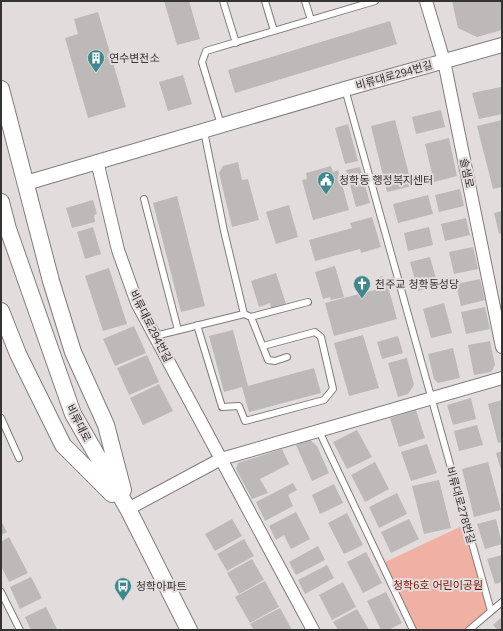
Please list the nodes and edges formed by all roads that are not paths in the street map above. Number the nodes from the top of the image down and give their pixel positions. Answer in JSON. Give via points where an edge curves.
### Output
{"nodes":[{"id":1,"x":223,"y":1,"type":"edge"},
{"id":2,"x":265,"y":1,"type":"edge"},
{"id":3,"x":305,"y":1,"type":"edge"},
{"id":4,"x":351,"y":1,"type":"edge"},
{"id":5,"x":375,"y":1,"type":"edge"},
{"id":6,"x":426,"y":1,"type":"edge"},
{"id":7,"x":353,"y":8,"type":"junction"},
{"id":8,"x":312,"y":20,"type":"junction"},
{"id":9,"x":274,"y":31,"type":"junction"},
{"id":10,"x":236,"y":42,"type":"junction"},
{"id":11,"x":502,"y":45,"type":"edge"},
{"id":12,"x":444,"y":61,"type":"junction"},
{"id":13,"x":1,"y":89,"type":"edge"},
{"id":14,"x":345,"y":89,"type":"junction"},
{"id":15,"x":221,"y":125,"type":"junction"},
{"id":16,"x":203,"y":130,"type":"junction"},
{"id":17,"x":97,"y":161,"type":"junction"},
{"id":18,"x":26,"y":183,"type":"junction"},
{"id":19,"x":144,"y":199,"type":"dead end"},
{"id":20,"x":1,"y":202,"type":"edge"},
{"id":21,"x":308,"y":302,"type":"dead end"},
{"id":22,"x":1,"y":311,"type":"edge"},
{"id":23,"x":244,"y":314,"type":"junction"},
{"id":24,"x":252,"y":317,"type":"junction"},
{"id":25,"x":197,"y":325,"type":"junction"},
{"id":26,"x":178,"y":330,"type":"junction"},
{"id":27,"x":155,"y":336,"type":"junction"},
{"id":28,"x":263,"y":346,"type":"junction"},
{"id":29,"x":502,"y":347,"type":"edge"},
{"id":30,"x":287,"y":357,"type":"dead end"},
{"id":31,"x":502,"y":378,"type":"edge"},
{"id":32,"x":431,"y":399,"type":"junction"},
{"id":33,"x":1,"y":418,"type":"edge"},
{"id":34,"x":320,"y":431,"type":"junction"},
{"id":35,"x":19,"y":458,"type":"dead end"},
{"id":36,"x":221,"y":459,"type":"junction"},
{"id":37,"x":128,"y":509,"type":"junction"},
{"id":38,"x":1,"y":592,"type":"edge"},
{"id":39,"x":502,"y":602,"type":"edge"},
{"id":40,"x":491,"y":612,"type":"junction"},
{"id":41,"x":20,"y":630,"type":"edge"},
{"id":42,"x":189,"y":630,"type":"edge"},
{"id":43,"x":313,"y":630,"type":"edge"},
{"id":44,"x":413,"y":630,"type":"edge"},
{"id":45,"x":469,"y":630,"type":"edge"}],
"edges":[{"from":1,"to":10,"type":"lane"},
{"from":2,"to":9,"type":"lane"},
{"from":3,"to":8,"type":"lane"},
{"from":4,"to":7,"type":"lane"},
{"from":5,"to":7,"type":"lane"},
{"from":6,"to":12,"type":"street","name":"솔샘로"},
{"from":7,"to":8,"type":"lane"},
{"from":8,"to":9,"type":"lane"},
{"from":9,"to":10,"type":"lane"},
{"from":10,"to":15,"type":"lane","via":[[206,51],[202,62]]},
{"from":11,"to":12,"type":"street","name":"비류대로294번길"},
{"from":12,"to":14,"type":"street","name":"비류대로294번길"},
{"from":12,"to":29,"type":"street","name":"솔샘로"},
{"from":13,"to":18,"type":"main road"},
{"from":14,"to":15,"type":"street","name":"비류대로294번길"},
{"from":14,"to":32,"type":"lane","name":"비류대로294번길"},
{"from":15,"to":16,"type":"street","name":"비류대로294번길"},
{"from":16,"to":17,"type":"street","name":"비류대로294번길"},
{"from":16,"to":23,"type":"lane"},
{"from":17,"to":18,"type":"street","name":"비류대로294번길"},
{"from":17,"to":27,"type":"street","name":"비류대로294번길","via":[[118,250],[137,303]]},
{"from":18,"to":37,"type":"main road","via":[[51,281],[73,352],[106,425]]},
{"from":19,"to":26,"type":"lane"},
{"from":20,"to":37,"type":"main road","name":"비류대로","via":[[8,229],[73,414]]},
{"from":21,"to":24,"type":"lane"},
{"from":22,"to":37,"type":"main road","via":[[18,354],[63,445]]},
{"from":23,"to":24,"type":"lane"},
{"from":23,"to":25,"type":"lane"},
{"from":24,"to":28,"type":"lane"},
{"from":25,"to":26,"type":"lane"},
{"from":25,"to":28,"type":"lane","via":[[222,407],[239,406],[245,421],[324,400],[333,389],[321,337],[315,332]]},
{"from":26,"to":27,"type":"lane"},
{"from":27,"to":36,"type":"street","name":"비류대로294번길"},
{"from":28,"to":30,"type":"lane","via":[[268,360],[275,361]]},
{"from":31,"to":32,"type":"street"},
{"from":32,"to":34,"type":"street"},
{"from":32,"to":40,"type":"lane","name":"비류대로278번길"},
{"from":33,"to":35,"type":"lane"},
{"from":34,"to":36,"type":"street"},
{"from":34,"to":44,"type":"lane"},
{"from":36,"to":37,"type":"street"},
{"from":36,"to":43,"type":"street"},
{"from":37,"to":42,"type":"main road","name":"비류대로"},
{"from":38,"to":41,"type":"lane"},
{"from":39,"to":40,"type":"lane"},
{"from":40,"to":45,"type":"lane"}]}
